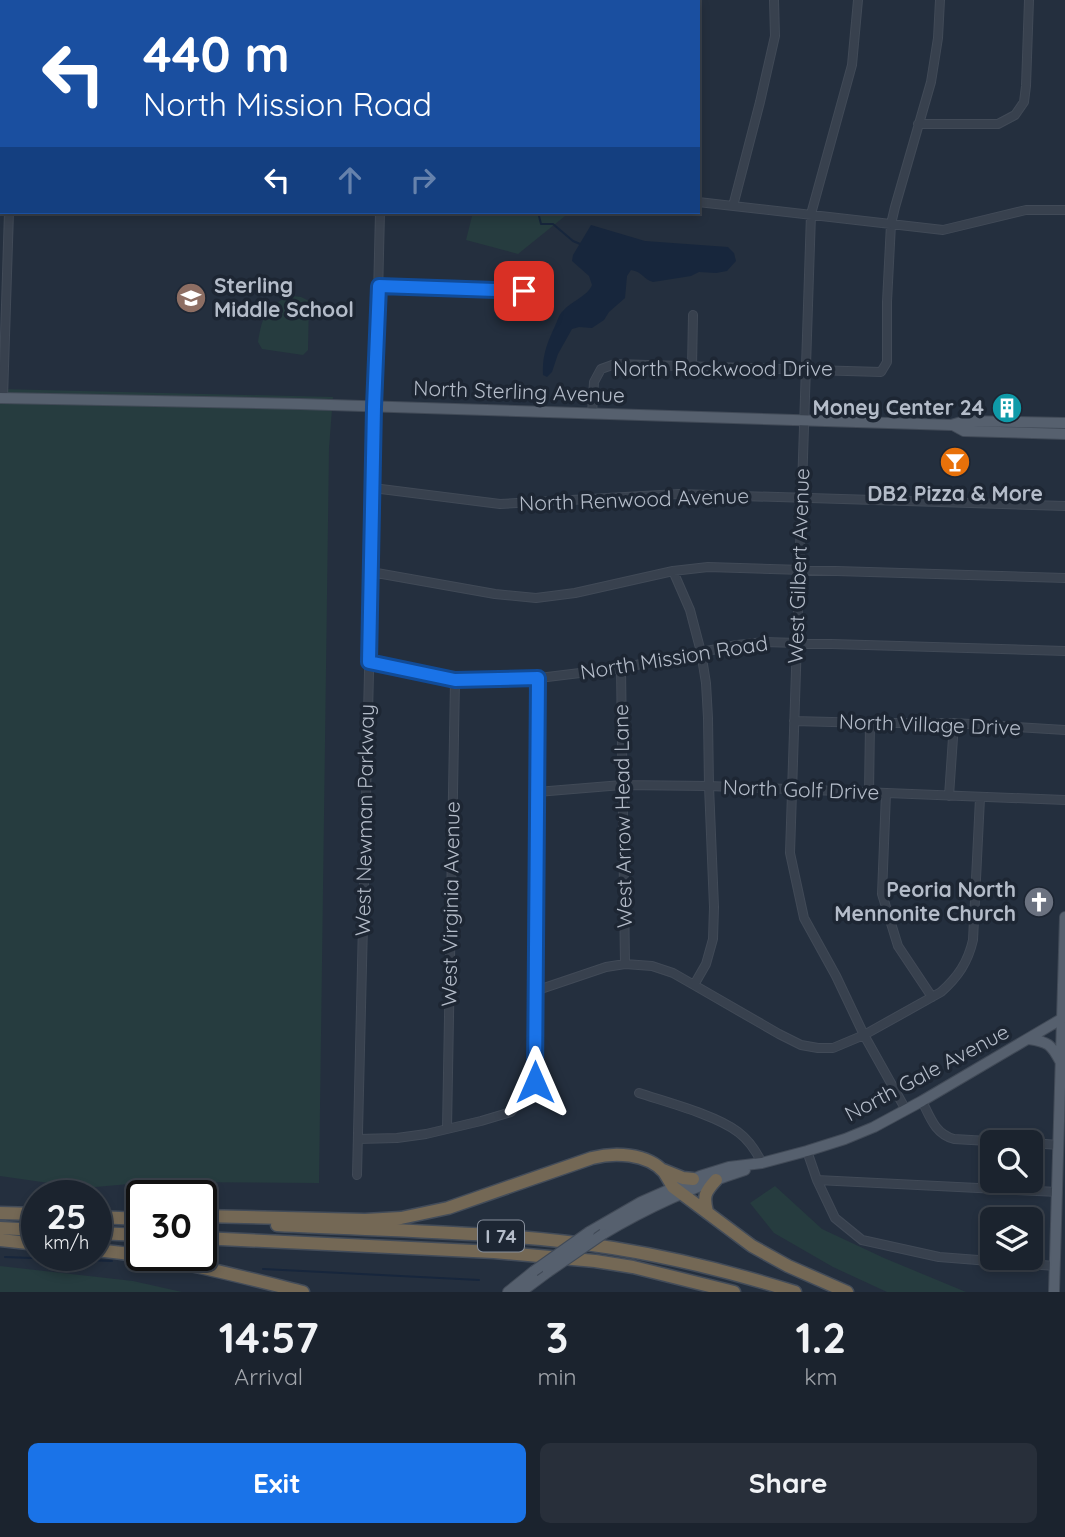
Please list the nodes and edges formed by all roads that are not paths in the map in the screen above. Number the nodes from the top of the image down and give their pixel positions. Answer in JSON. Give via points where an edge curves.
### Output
{"nodes":[{"id":1,"x":774,"y":0,"type":"edge"},
{"id":2,"x":858,"y":0,"type":"edge"},
{"id":3,"x":940,"y":0,"type":"edge"},
{"id":4,"x":1029,"y":0,"type":"edge"},
{"id":5,"x":918,"y":124,"type":"junction"},
{"id":6,"x":700,"y":202,"type":"edge"},
{"id":7,"x":733,"y":206,"type":"junction"},
{"id":8,"x":1065,"y":210,"type":"edge"},
{"id":9,"x":9,"y":214,"type":"edge"},
{"id":10,"x":380,"y":214,"type":"edge"},
{"id":11,"x":811,"y":215,"type":"junction"},
{"id":12,"x":891,"y":225,"type":"junction"},
{"id":13,"x":4,"y":276,"type":"edge"},
{"id":14,"x":379,"y":286,"type":"junction"},
{"id":15,"x":524,"y":291,"type":"dead end"},
{"id":16,"x":693,"y":315,"type":"dead end"},
{"id":17,"x":3,"y":348,"type":"edge"},
{"id":18,"x":692,"y":367,"type":"junction"},
{"id":19,"x":806,"y":369,"type":"junction"},
{"id":20,"x":2,"y":398,"type":"edge"},
{"id":21,"x":374,"y":407,"type":"junction"},
{"id":22,"x":592,"y":414,"type":"junction"},
{"id":23,"x":1065,"y":414,"type":"edge"},
{"id":24,"x":804,"y":421,"type":"junction"},
{"id":25,"x":1051,"y":422,"type":"junction"},
{"id":26,"x":1065,"y":423,"type":"edge"},
{"id":27,"x":953,"y":425,"type":"junction"},
{"id":28,"x":1053,"y":434,"type":"junction"},
{"id":29,"x":1065,"y":434,"type":"edge"},
{"id":30,"x":1065,"y":444,"type":"edge"},
{"id":31,"x":373,"y":488,"type":"junction"},
{"id":32,"x":801,"y":497,"type":"junction"},
{"id":33,"x":1065,"y":506,"type":"edge"},
{"id":34,"x":799,"y":570,"type":"junction"},
{"id":35,"x":673,"y":571,"type":"junction"},
{"id":36,"x":372,"y":572,"type":"junction"},
{"id":37,"x":1065,"y":578,"type":"edge"},
{"id":38,"x":796,"y":643,"type":"junction"},
{"id":39,"x":1065,"y":651,"type":"edge"},
{"id":40,"x":701,"y":652,"type":"junction"},
{"id":41,"x":369,"y":662,"type":"junction"},
{"id":42,"x":621,"y":668,"type":"junction"},
{"id":43,"x":538,"y":678,"type":"junction"},
{"id":44,"x":455,"y":680,"type":"junction"},
{"id":45,"x":794,"y":720,"type":"junction"},
{"id":46,"x":870,"y":723,"type":"junction"},
{"id":47,"x":954,"y":723,"type":"junction"},
{"id":48,"x":1065,"y":730,"type":"edge"},
{"id":49,"x":622,"y":785,"type":"junction"},
{"id":50,"x":709,"y":786,"type":"junction"},
{"id":51,"x":792,"y":791,"type":"junction"},
{"id":52,"x":537,"y":792,"type":"junction"},
{"id":53,"x":869,"y":793,"type":"junction"},
{"id":54,"x":886,"y":793,"type":"junction"},
{"id":55,"x":949,"y":796,"type":"junction"},
{"id":56,"x":980,"y":798,"type":"junction"},
{"id":57,"x":1065,"y":800,"type":"edge"},
{"id":58,"x":1065,"y":917,"type":"edge"},
{"id":59,"x":625,"y":964,"type":"junction"},
{"id":60,"x":694,"y":985,"type":"junction"},
{"id":61,"x":1064,"y":987,"type":"edge"},
{"id":62,"x":535,"y":991,"type":"junction"},
{"id":63,"x":932,"y":997,"type":"junction"},
{"id":64,"x":1064,"y":1018,"type":"edge"},
{"id":65,"x":864,"y":1035,"type":"junction"},
{"id":66,"x":1029,"y":1039,"type":"junction"},
{"id":67,"x":1061,"y":1062,"type":"junction"},
{"id":68,"x":639,"y":1093,"type":"dead end"},
{"id":69,"x":922,"y":1101,"type":"junction"},
{"id":70,"x":905,"y":1110,"type":"junction"},
{"id":71,"x":446,"y":1129,"type":"junction"},
{"id":72,"x":358,"y":1139,"type":"junction"},
{"id":73,"x":980,"y":1141,"type":"edge"},
{"id":74,"x":1043,"y":1144,"type":"edge"},
{"id":75,"x":1059,"y":1145,"type":"junction"},
{"id":76,"x":807,"y":1151,"type":"junction"},
{"id":77,"x":762,"y":1163,"type":"junction"},
{"id":78,"x":662,"y":1170,"type":"junction"},
{"id":79,"x":356,"y":1175,"type":"dead end"},
{"id":80,"x":693,"y":1179,"type":"junction"},
{"id":81,"x":716,"y":1180,"type":"junction"},
{"id":82,"x":817,"y":1180,"type":"junction"},
{"id":83,"x":677,"y":1190,"type":"junction"},
{"id":84,"x":1058,"y":1192,"type":"junction"},
{"id":85,"x":0,"y":1213,"type":"edge"},
{"id":86,"x":707,"y":1213,"type":"junction"},
{"id":87,"x":21,"y":1214,"type":"edge"},
{"id":88,"x":217,"y":1219,"type":"edge"},
{"id":89,"x":217,"y":1220,"type":"edge"},
{"id":90,"x":0,"y":1228,"type":"edge"},
{"id":91,"x":21,"y":1229,"type":"edge"},
{"id":92,"x":217,"y":1239,"type":"edge"},
{"id":93,"x":0,"y":1240,"type":"edge"},
{"id":94,"x":21,"y":1242,"type":"edge"},
{"id":95,"x":112,"y":1252,"type":"edge"},
{"id":96,"x":1055,"y":1266,"type":"junction"},
{"id":97,"x":303,"y":1292,"type":"edge"},
{"id":98,"x":508,"y":1292,"type":"edge"},
{"id":99,"x":521,"y":1292,"type":"edge"},
{"id":100,"x":734,"y":1292,"type":"edge"},
{"id":101,"x":795,"y":1292,"type":"edge"},
{"id":102,"x":848,"y":1292,"type":"edge"},
{"id":103,"x":1054,"y":1292,"type":"edge"}],
"edges":[{"from":1,"to":7,"type":"street","via":[[775,36]]},
{"from":2,"to":11,"type":"street","name":"West Gilbert Avenue","via":[[852,65]]},
{"from":3,"to":5,"type":"street","via":[[931,82]]},
{"from":4,"to":5,"type":"street","via":[[1026,86],[1024,102],[1015,115],[998,124]]},
{"from":5,"to":12,"type":"street"},
{"from":6,"to":7,"type":"street"},
{"from":7,"to":11,"type":"street"},
{"from":8,"to":12,"type":"street","via":[[1026,210],[943,230]]},
{"from":9,"to":13,"type":"street"},
{"from":10,"to":14,"type":"street","name":"West Newman Parkway"},
{"from":11,"to":12,"type":"street"},
{"from":11,"to":19,"type":"street","name":"West Gilbert Avenue"},
{"from":12,"to":19,"type":"street","name":"North Rockwood Drive","via":[[887,362],[881,372]]},
{"from":13,"to":17,"type":"street"},
{"from":14,"to":15,"type":"street"},
{"from":14,"to":21,"type":"street","name":"West Newman Parkway"},
{"from":16,"to":18,"type":"street"},
{"from":17,"to":20,"type":"street"},
{"from":18,"to":19,"type":"street","name":"North Rockwood Drive"},
{"from":18,"to":22,"type":"street","name":"North Rockwood Drive","via":[[615,364],[601,369],[594,382]]},
{"from":19,"to":24,"type":"street","name":"West Gilbert Avenue"},
{"from":20,"to":21,"type":"main road","name":"North Sterling Avenue"},
{"from":21,"to":22,"type":"main road","name":"North Sterling Avenue"},
{"from":21,"to":31,"type":"street","name":"West Newman Parkway"},
{"from":22,"to":24,"type":"main road","name":"North Sterling Avenue"},
{"from":23,"to":25,"type":"main road"},
{"from":24,"to":27,"type":"main road","name":"North Sterling Avenue"},
{"from":24,"to":32,"type":"street","name":"West Gilbert Avenue"},
{"from":25,"to":26,"type":"main road","name":"North Sterling Avenue"},
{"from":25,"to":27,"type":"main road","name":"North Sterling Avenue","via":[[965,421]]},
{"from":27,"to":28,"type":"main road","name":"North Sterling Avenue","via":[[964,431]]},
{"from":28,"to":29,"type":"main road","name":"North Sterling Avenue"},
{"from":28,"to":30,"type":"main road"},
{"from":31,"to":32,"type":"street","name":"North Renwood Avenue","via":[[500,504],[679,494]]},
{"from":31,"to":36,"type":"street","name":"West Newman Parkway"},
{"from":32,"to":33,"type":"street","name":"North Renwood Avenue"},
{"from":32,"to":34,"type":"street","name":"West Gilbert Avenue"},
{"from":34,"to":35,"type":"street","via":[[708,567]]},
{"from":34,"to":37,"type":"street"},
{"from":34,"to":38,"type":"street","name":"West Gilbert Avenue"},
{"from":35,"to":36,"type":"street","via":[[537,598]]},
{"from":35,"to":40,"type":"street"},
{"from":36,"to":41,"type":"street","name":"West Newman Parkway"},
{"from":38,"to":39,"type":"street","name":"North Mission Road"},
{"from":38,"to":40,"type":"street","name":"North Mission Road","via":[[764,642]]},
{"from":38,"to":45,"type":"street","name":"West Gilbert Avenue"},
{"from":40,"to":42,"type":"street","name":"North Mission Road"},
{"from":40,"to":50,"type":"street"},
{"from":41,"to":44,"type":"street","name":"North Mission Road"},
{"from":41,"to":72,"type":"street","name":"West Newman Parkway"},
{"from":42,"to":43,"type":"street","name":"North Mission Road"},
{"from":42,"to":49,"type":"street","name":"West Arrow Head Lane"},
{"from":43,"to":44,"type":"street","name":"North Mission Road"},
{"from":43,"to":52,"type":"street"},
{"from":44,"to":71,"type":"street","name":"West Virginia Avenue"},
{"from":45,"to":46,"type":"street","name":"North Village Drive"},
{"from":45,"to":51,"type":"street","name":"West Gilbert Avenue"},
{"from":46,"to":47,"type":"street","name":"North Village Drive"},
{"from":46,"to":53,"type":"street"},
{"from":47,"to":48,"type":"street","name":"North Village Drive"},
{"from":47,"to":55,"type":"street"},
{"from":49,"to":50,"type":"street","name":"North Golf Drive"},
{"from":49,"to":52,"type":"street","name":"North Golf Drive"},
{"from":49,"to":59,"type":"street","name":"West Arrow Head Lane"},
{"from":50,"to":51,"type":"street","name":"North Golf Drive"},
{"from":50,"to":60,"type":"street","via":[[713,939]]},
{"from":51,"to":53,"type":"street","name":"North Golf Drive"},
{"from":51,"to":65,"type":"street","name":"West Gilbert Avenue","via":[[790,853],[804,918]]},
{"from":52,"to":62,"type":"street"},
{"from":53,"to":54,"type":"street","name":"North Golf Drive"},
{"from":54,"to":55,"type":"street","name":"North Golf Drive"},
{"from":54,"to":63,"type":"street","via":[[882,894],[898,946]]},
{"from":55,"to":56,"type":"street","name":"North Golf Drive"},
{"from":56,"to":57,"type":"street","name":"North Golf Drive"},
{"from":56,"to":63,"type":"street","via":[[973,940],[961,972]]},
{"from":58,"to":61,"type":"main road"},
{"from":59,"to":60,"type":"street","via":[[652,966]]},
{"from":59,"to":62,"type":"street"},
{"from":60,"to":65,"type":"street","via":[[801,1045],[833,1048]]},
{"from":61,"to":64,"type":"main road"},
{"from":62,"to":71,"type":"street","via":[[535,1082],[511,1112]]},
{"from":63,"to":65,"type":"street"},
{"from":64,"to":66,"type":"main road","name":"North Gale Avenue"},
{"from":64,"to":67,"type":"main road"},
{"from":65,"to":70,"type":"street","name":"West Gilbert Avenue"},
{"from":66,"to":67,"type":"main road","via":[[1053,1047]]},
{"from":66,"to":69,"type":"main road","name":"North Gale Avenue"},
{"from":67,"to":75,"type":"main road"},
{"from":68,"to":77,"type":"street","via":[[737,1130]]},
{"from":69,"to":70,"type":"main road","name":"North Gale Avenue"},
{"from":69,"to":73,"type":"street","via":[[940,1133]]},
{"from":70,"to":76,"type":"main road","name":"North Gale Avenue","via":[[874,1128]]},
{"from":71,"to":72,"type":"street"},
{"from":72,"to":79,"type":"street","name":"West Newman Parkway"},
{"from":74,"to":75,"type":"street"},
{"from":75,"to":84,"type":"main road"},
{"from":76,"to":77,"type":"main road","name":"North Gale Avenue"},
{"from":76,"to":82,"type":"street"},
{"from":77,"to":80,"type":"main road","name":"North Gale Avenue","via":[[729,1167]]},
{"from":77,"to":81,"type":"main road","name":"North Gale Avenue"},
{"from":78,"to":80,"type":"highway"},
{"from":78,"to":83,"type":"highway"},
{"from":78,"to":88,"type":"highway","via":[[635,1157],[601,1156],[448,1208],[394,1219]]},
{"from":80,"to":83,"type":"main road","name":"North Gale Avenue"},
{"from":81,"to":83,"type":"main road","name":"North Gale Avenue"},
{"from":81,"to":86,"type":"highway","via":[[705,1194]]},
{"from":82,"to":84,"type":"street"},
{"from":82,"to":96,"type":"street","via":[[835,1218],[862,1240],[939,1257]]},
{"from":83,"to":86,"type":"highway"},
{"from":83,"to":98,"type":"main road","name":"North Gale Avenue","bridge":true,"via":[[630,1208],[589,1232]]},
{"from":83,"to":99,"type":"main road","name":"North Gale Avenue","bridge":true,"via":[[603,1234]]},
{"from":84,"to":96,"type":"main road"},
{"from":85,"to":87,"type":"highway"},
{"from":86,"to":102,"type":"highway","via":[[759,1250]]},
{"from":89,"to":101,"type":"highway","number":"I 74","via":[[566,1242],[683,1261]]},
{"from":90,"to":91,"type":"highway"},
{"from":92,"to":100,"type":"highway","number":"I 74","via":[[595,1261]]},
{"from":93,"to":94,"type":"highway"},
{"from":95,"to":97,"type":"highway","via":[[187,1264]]},
{"from":96,"to":103,"type":"main road"}]}
